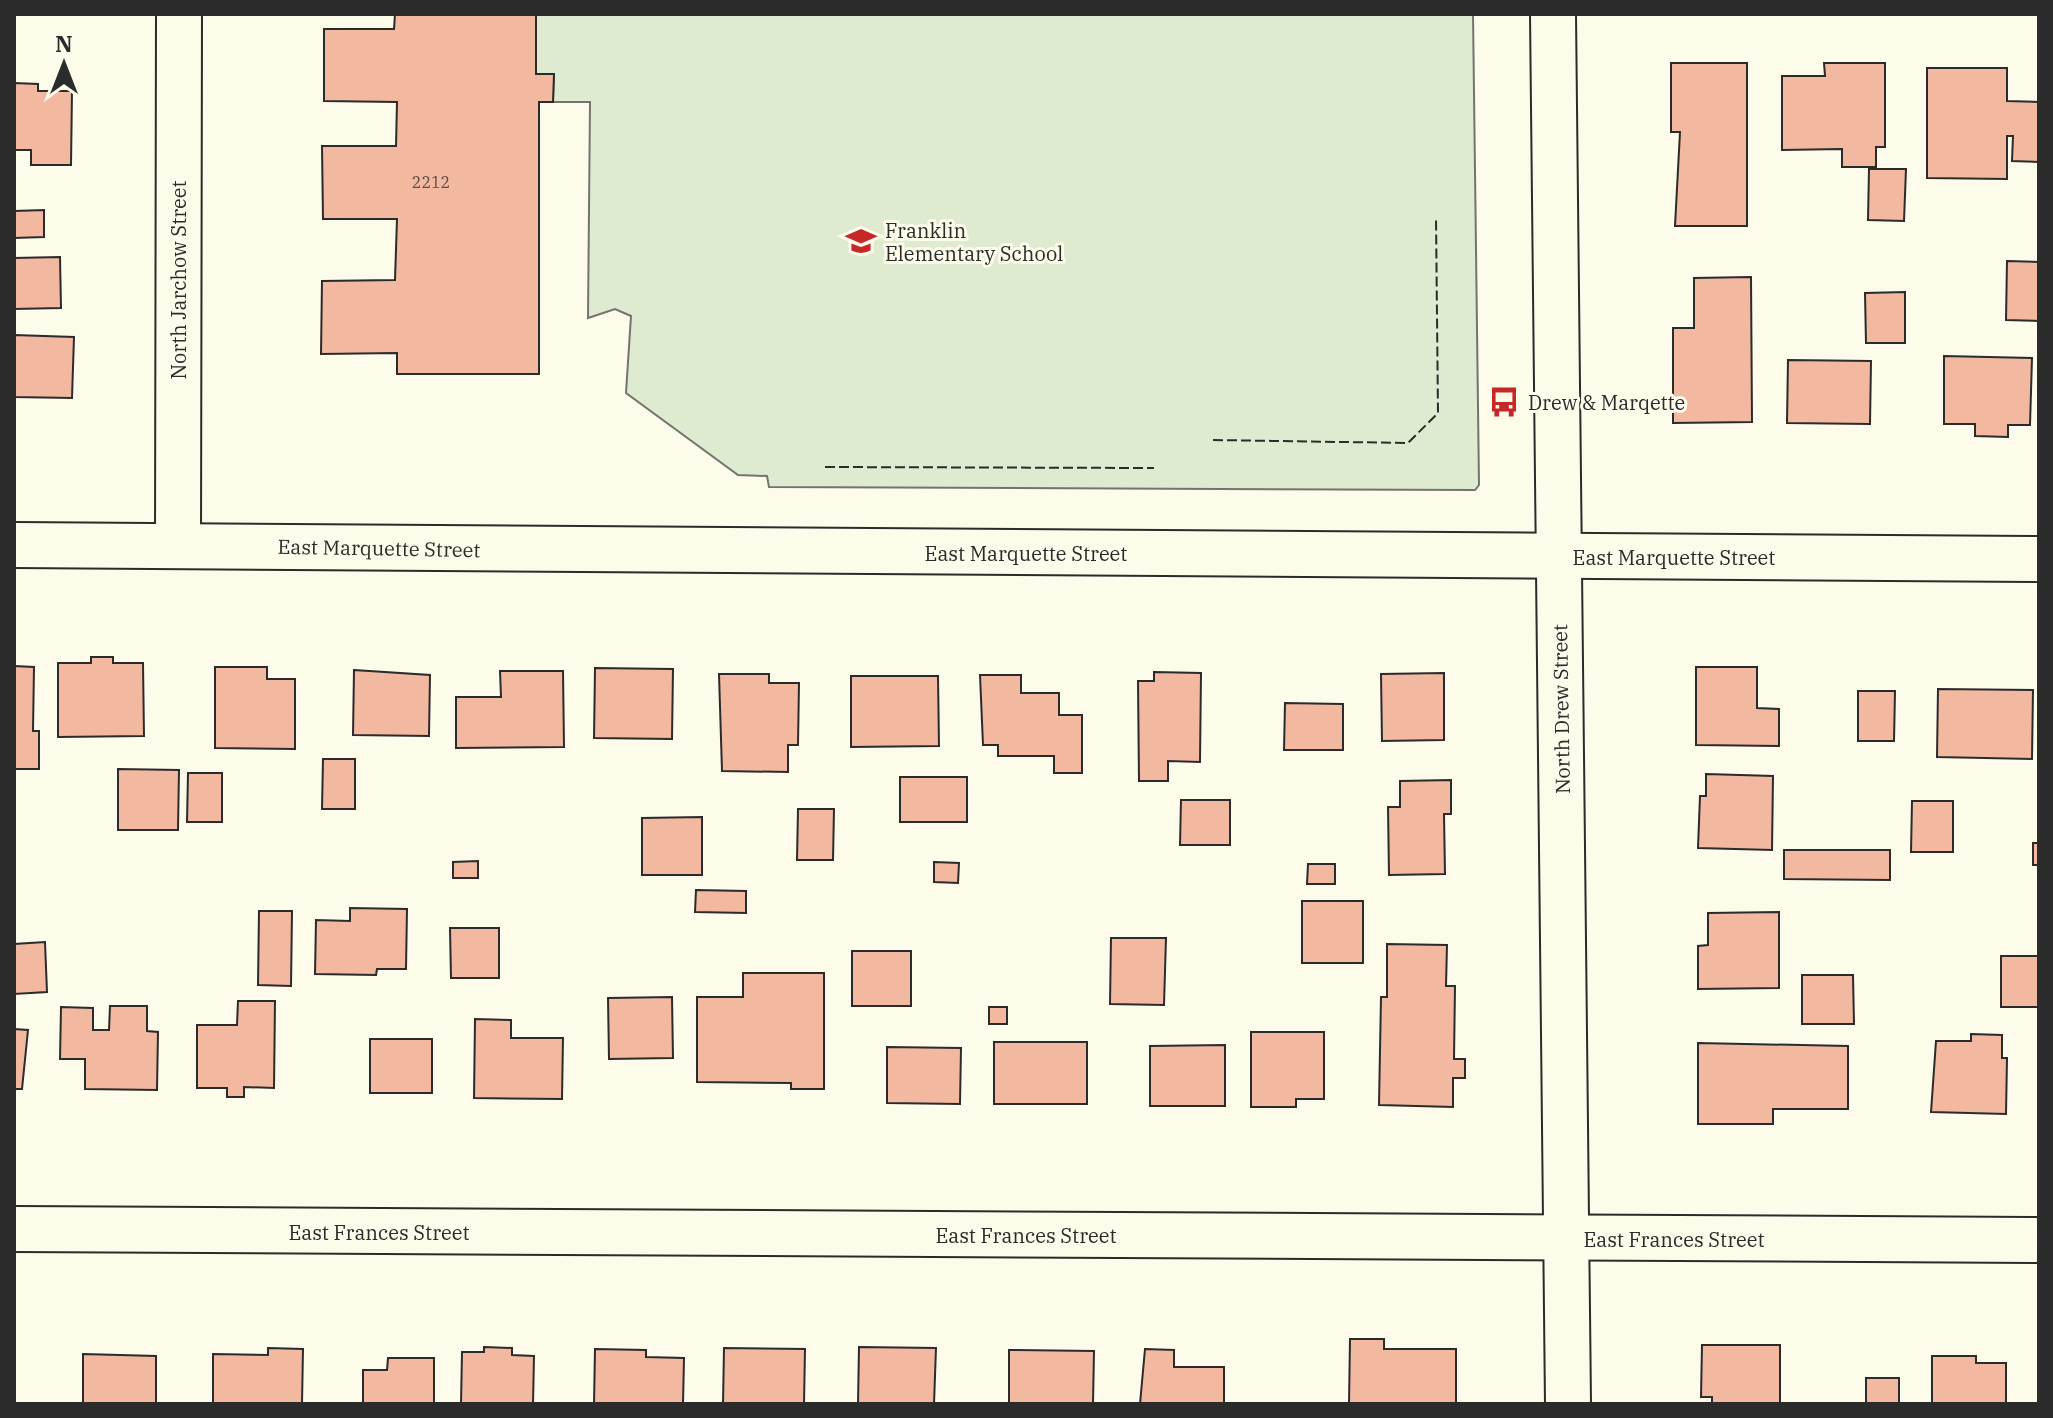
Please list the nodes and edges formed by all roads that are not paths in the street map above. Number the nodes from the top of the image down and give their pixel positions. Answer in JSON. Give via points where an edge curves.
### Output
{"nodes":[{"id":1,"x":179,"y":14,"type":"edge"},
{"id":2,"x":1553,"y":14,"type":"edge"},
{"id":3,"x":14,"y":545,"type":"edge"},
{"id":4,"x":178,"y":545,"type":"junction"},
{"id":5,"x":1560,"y":556,"type":"junction"},
{"id":6,"x":2039,"y":559,"type":"edge"},
{"id":7,"x":14,"y":1229,"type":"edge"},
{"id":8,"x":1566,"y":1239,"type":"junction"},
{"id":9,"x":2039,"y":1240,"type":"edge"},
{"id":10,"x":1568,"y":1404,"type":"edge"}],
"edges":[{"from":1,"to":4,"type":"street","name":"North Jarchow Street"},
{"from":2,"to":5,"type":"street","name":"North Drew Street"},
{"from":3,"to":4,"type":"street","name":"East Marquette Street"},
{"from":4,"to":5,"type":"street","name":"East Marquette Street"},
{"from":5,"to":6,"type":"street","name":"East Marquette Street"},
{"from":5,"to":8,"type":"street","name":"North Drew Street"},
{"from":7,"to":8,"type":"street","name":"East Frances Street"},
{"from":8,"to":9,"type":"street","name":"East Frances Street"},
{"from":8,"to":10,"type":"street","name":"North Drew Street"}]}
